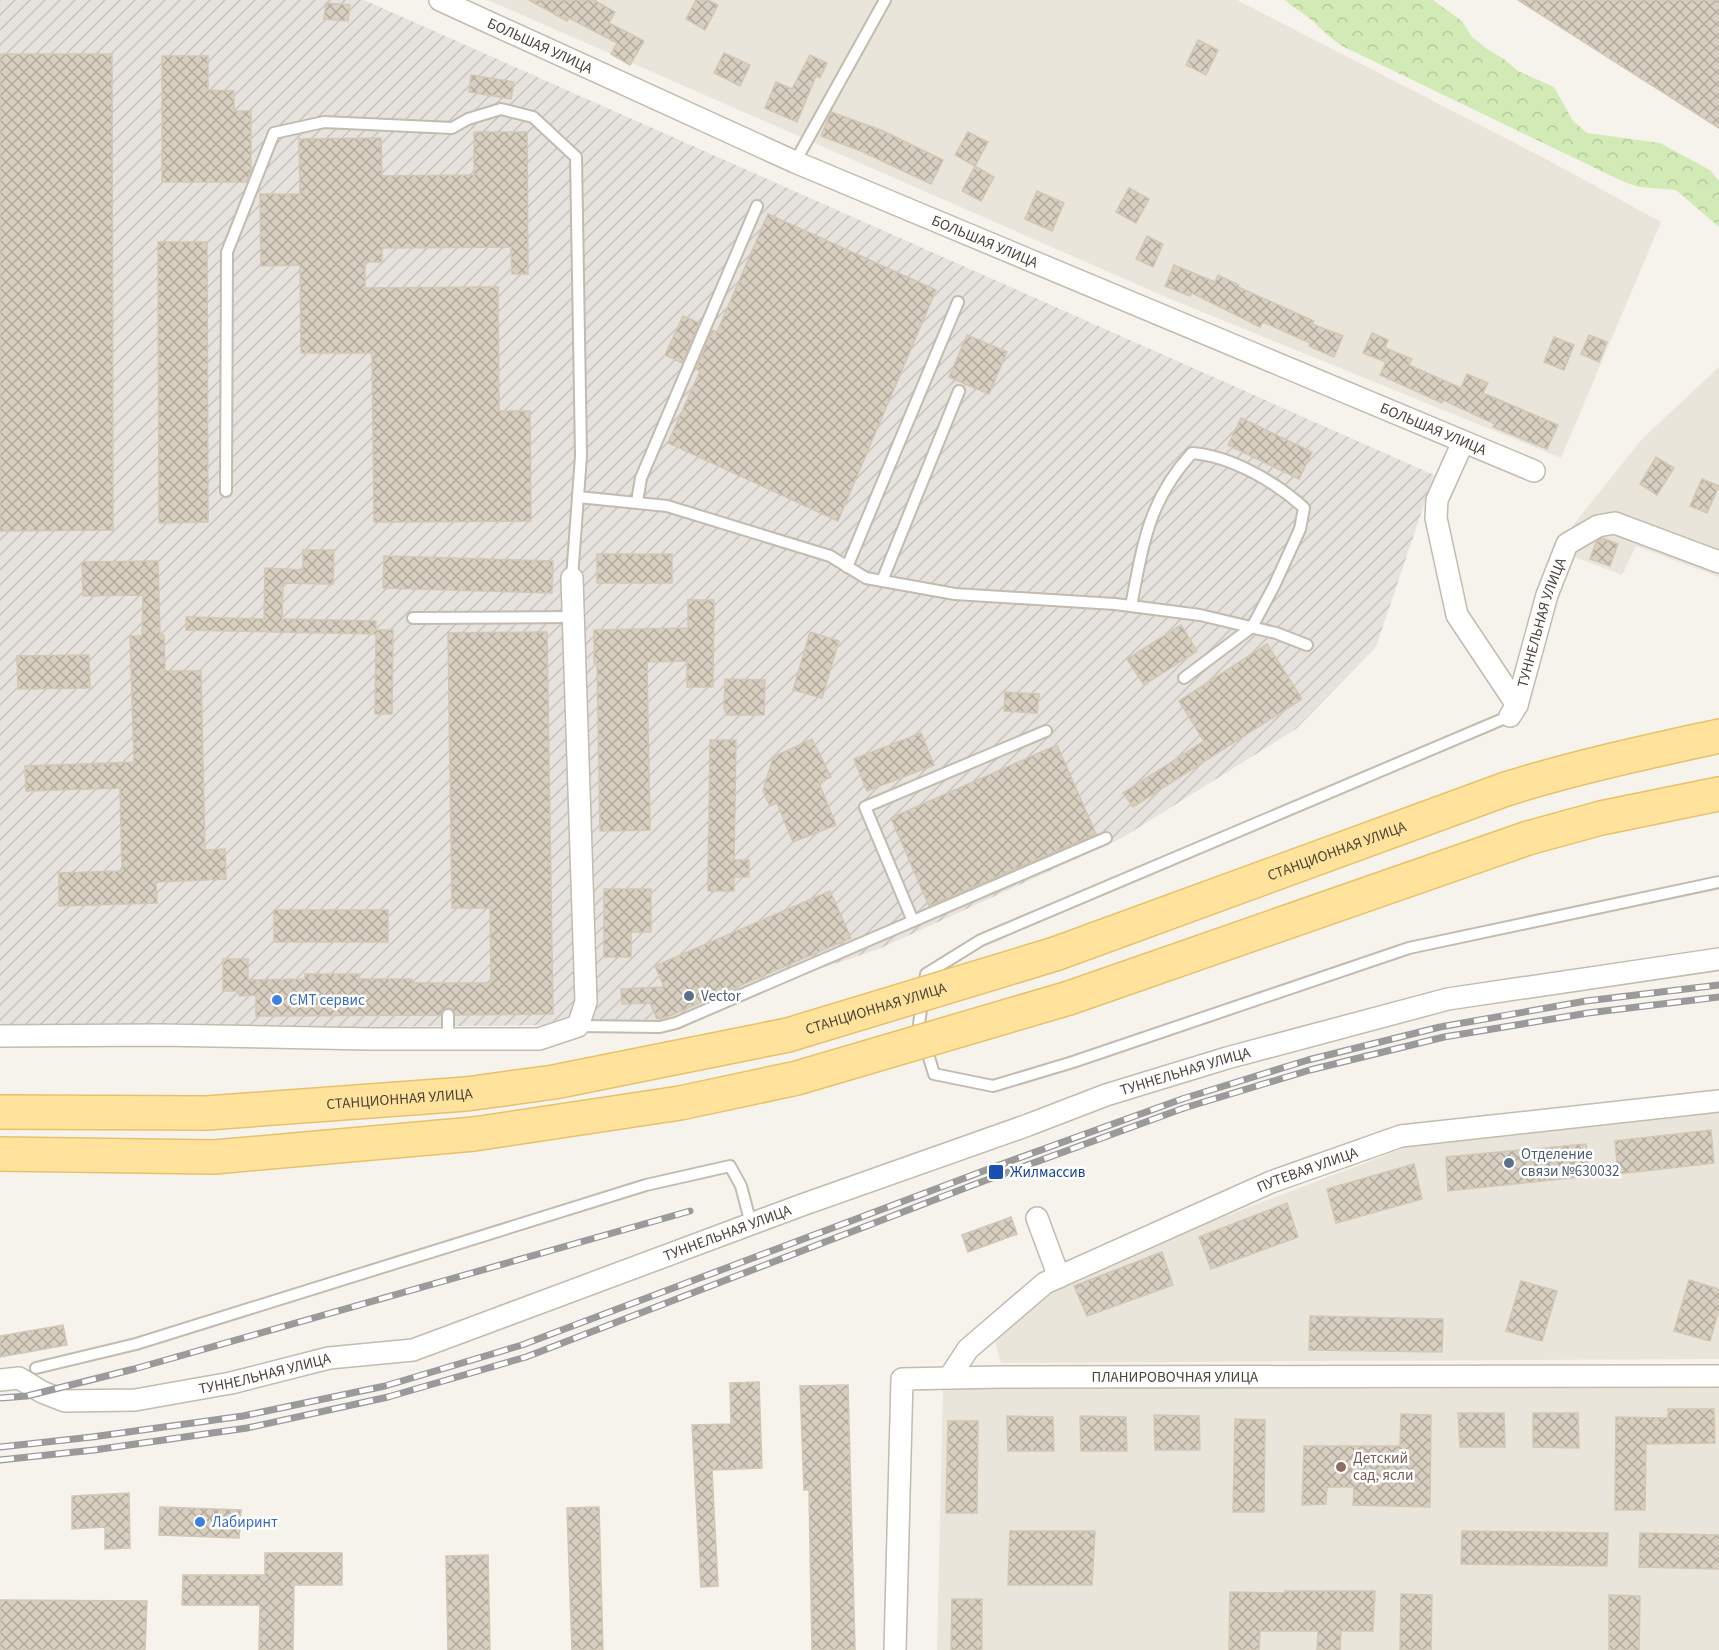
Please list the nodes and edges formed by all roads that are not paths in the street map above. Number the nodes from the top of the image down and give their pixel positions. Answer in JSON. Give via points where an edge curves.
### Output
{"nodes":[{"id":1,"x":440,"y":0,"type":"edge"},
{"id":2,"x":885,"y":0,"type":"edge"},
{"id":3,"x":795,"y":162,"type":"junction"},
{"id":4,"x":757,"y":206,"type":"dead end"},
{"id":5,"x":958,"y":302,"type":"dead end"},
{"id":6,"x":959,"y":391,"type":"dead end"},
{"id":7,"x":1463,"y":442,"type":"junction"},
{"id":8,"x":1534,"y":471,"type":"dead end"},
{"id":9,"x":226,"y":491,"type":"dead end"},
{"id":10,"x":578,"y":496,"type":"junction"},
{"id":11,"x":637,"y":501,"type":"junction"},
{"id":12,"x":1719,"y":562,"type":"edge"},
{"id":13,"x":847,"y":567,"type":"junction"},
{"id":14,"x":572,"y":578,"type":"joint"},
{"id":15,"x":882,"y":581,"type":"junction"},
{"id":16,"x":1131,"y":606,"type":"junction"},
{"id":17,"x":573,"y":617,"type":"junction"},
{"id":18,"x":413,"y":618,"type":"dead end"},
{"id":19,"x":1252,"y":627,"type":"junction"},
{"id":20,"x":1307,"y":645,"type":"dead end"},
{"id":21,"x":1184,"y":678,"type":"dead end"},
{"id":22,"x":1514,"y":711,"type":"junction"},
{"id":23,"x":1046,"y":731,"type":"dead end"},
{"id":24,"x":1719,"y":736,"type":"edge"},
{"id":25,"x":1719,"y":794,"type":"edge"},
{"id":26,"x":1106,"y":838,"type":"dead end"},
{"id":27,"x":1719,"y":882,"type":"edge"},
{"id":28,"x":913,"y":921,"type":"junction"},
{"id":29,"x":1719,"y":959,"type":"edge"},
{"id":30,"x":448,"y":1014,"type":"dead end"},
{"id":31,"x":578,"y":1026,"type":"junction"},
{"id":32,"x":0,"y":1036,"type":"edge"},
{"id":33,"x":448,"y":1039,"type":"junction"},
{"id":34,"x":1719,"y":1101,"type":"edge"},
{"id":35,"x":0,"y":1112,"type":"edge"},
{"id":36,"x":0,"y":1154,"type":"edge"},
{"id":37,"x":1037,"y":1218,"type":"dead end"},
{"id":38,"x":751,"y":1224,"type":"junction"},
{"id":39,"x":1059,"y":1277,"type":"junction"},
{"id":40,"x":36,"y":1368,"type":"dead end"},
{"id":41,"x":1719,"y":1376,"type":"edge"},
{"id":42,"x":949,"y":1378,"type":"junction"},
{"id":43,"x":0,"y":1380,"type":"edge"},
{"id":44,"x":895,"y":1650,"type":"edge"}],
"edges":[{"from":1,"to":3,"type":"street","name":"БОЛЬШАЯ УЛИЦА"},
{"from":2,"to":3,"type":"lane"},
{"from":3,"to":7,"type":"street","name":"БОЛЬШАЯ УЛИЦА"},
{"from":4,"to":11,"type":"lane","via":[[641,478]]},
{"from":5,"to":13,"type":"lane"},
{"from":6,"to":15,"type":"lane"},
{"from":7,"to":8,"type":"street","name":"БОЛЬШАЯ УЛИЦА"},
{"from":7,"to":22,"type":"street","via":[[1437,500],[1436,518],[1457,615]]},
{"from":9,"to":10,"type":"lane","via":[[227,252],[274,133],[324,122],[452,128],[501,109],[533,117],[576,157],[581,456]]},
{"from":10,"to":11,"type":"lane"},
{"from":10,"to":14,"type":"lane"},
{"from":11,"to":13,"type":"lane","via":[[666,506],[830,556]]},
{"from":12,"to":22,"type":"street","name":"ТУННЕЛЬНАЯ УЛИЦА","via":[[1615,523],[1598,526],[1567,544],[1546,595]]},
{"from":13,"to":15,"type":"lane","via":[[866,578]]},
{"from":14,"to":17,"type":"street"},
{"from":15,"to":16,"type":"lane","via":[[955,594]]},
{"from":16,"to":19,"type":"lane"},
{"from":16,"to":19,"type":"lane","via":[[1154,508],[1175,472],[1192,453],[1209,454],[1288,492],[1304,508],[1300,529]]},
{"from":17,"to":18,"type":"lane"},
{"from":17,"to":31,"type":"street","via":[[586,1002]]},
{"from":19,"to":20,"type":"lane"},
{"from":19,"to":21,"type":"lane"},
{"from":22,"to":27,"type":"lane","via":[[981,940],[926,974],[919,1024],[934,1074],[993,1086],[1409,948]]},
{"from":23,"to":28,"type":"lane","via":[[865,807]]},
{"from":24,"to":35,"type":"main road","name":"СТАНЦИОННАЯ УЛИЦА","bridge":true,"via":[[1607,760],[1506,789],[1054,954],[788,1035],[554,1082],[466,1094],[207,1113]]},
{"from":25,"to":36,"type":"main road","bridge":true,"via":[[1563,827],[1069,998],[785,1081],[680,1102],[474,1134],[214,1157]]},
{"from":26,"to":28,"type":"lane"},
{"from":28,"to":31,"type":"lane","via":[[676,1023],[660,1027]]},
{"from":29,"to":38,"type":"street","name":"ТУННЕЛЬНАЯ УЛИЦА","via":[[1448,999],[1227,1058],[1106,1095]]},
{"from":30,"to":33,"type":"lane"},
{"from":31,"to":33,"type":"street","via":[[539,1039]]},
{"from":32,"to":33,"type":"street"},
{"from":34,"to":39,"type":"street","name":"ПУТЕВАЯ УЛИЦА","via":[[1401,1136],[1271,1182]]},
{"from":37,"to":39,"type":"street"},
{"from":38,"to":40,"type":"lane","via":[[741,1186],[730,1166],[646,1185],[136,1344]]},
{"from":38,"to":43,"type":"street","name":"ТУННЕЛЬНАЯ УЛИЦА","via":[[413,1350],[329,1358],[231,1383],[135,1400],[65,1401],[19,1378]]},
{"from":39,"to":42,"type":"street","name":"ПУТЕВАЯ УЛИЦА","via":[[1045,1283],[968,1349]]},
{"from":41,"to":42,"type":"street","name":"ПЛАНИРОВОЧНАЯ УЛИЦА"},
{"from":42,"to":44,"type":"street","name":"ПЛАНИРОВОЧНАЯ УЛИЦА","via":[[902,1379]]}]}
